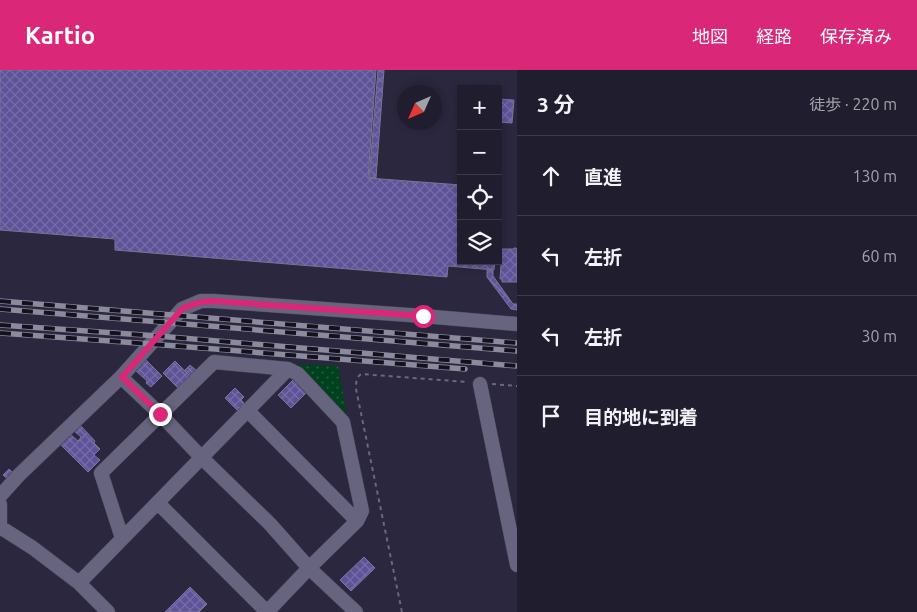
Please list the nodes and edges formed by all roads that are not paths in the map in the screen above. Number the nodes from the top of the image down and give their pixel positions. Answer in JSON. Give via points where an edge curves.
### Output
{"nodes":[{"id":1,"x":517,"y":324,"type":"edge"},
{"id":2,"x":288,"y":369,"type":"junction"},
{"id":3,"x":122,"y":377,"type":"junction"},
{"id":4,"x":480,"y":384,"type":"road end"},
{"id":5,"x":247,"y":410,"type":"junction"},
{"id":6,"x":160,"y":414,"type":"junction"},
{"id":7,"x":201,"y":457,"type":"junction"},
{"id":8,"x":0,"y":496,"type":"edge"},
{"id":9,"x":158,"y":503,"type":"junction"},
{"id":10,"x":0,"y":504,"type":"edge"},
{"id":11,"x":357,"y":521,"type":"junction"},
{"id":12,"x":0,"y":528,"type":"edge"},
{"id":13,"x":122,"y":538,"type":"junction"},
{"id":14,"x":517,"y":565,"type":"edge"},
{"id":15,"x":309,"y":568,"type":"junction"},
{"id":16,"x":79,"y":583,"type":"junction"},
{"id":17,"x":108,"y":612,"type":"edge"},
{"id":18,"x":267,"y":612,"type":"edge"},
{"id":19,"x":356,"y":612,"type":"edge"}],
"edges":[{"from":1,"to":3,"type":"street","via":[[201,301],[182,309]]},
{"from":2,"to":5,"type":"street"},
{"from":2,"to":6,"type":"street","via":[[214,362]]},
{"from":2,"to":11,"type":"street","via":[[298,374],[343,422],[362,511]]},
{"from":3,"to":6,"type":"street"},
{"from":3,"to":8,"type":"street"},
{"from":4,"to":14,"type":"street"},
{"from":5,"to":7,"type":"street"},
{"from":5,"to":11,"type":"street"},
{"from":6,"to":7,"type":"street"},
{"from":6,"to":13,"type":"street","via":[[101,473]]},
{"from":7,"to":9,"type":"street"},
{"from":7,"to":15,"type":"street","via":[[270,524]]},
{"from":9,"to":13,"type":"street"},
{"from":9,"to":18,"type":"street"},
{"from":10,"to":12,"type":"street"},
{"from":11,"to":15,"type":"street"},
{"from":12,"to":16,"type":"street"},
{"from":13,"to":16,"type":"street"},
{"from":15,"to":18,"type":"street"},
{"from":15,"to":19,"type":"street"},
{"from":16,"to":17,"type":"street"}]}
